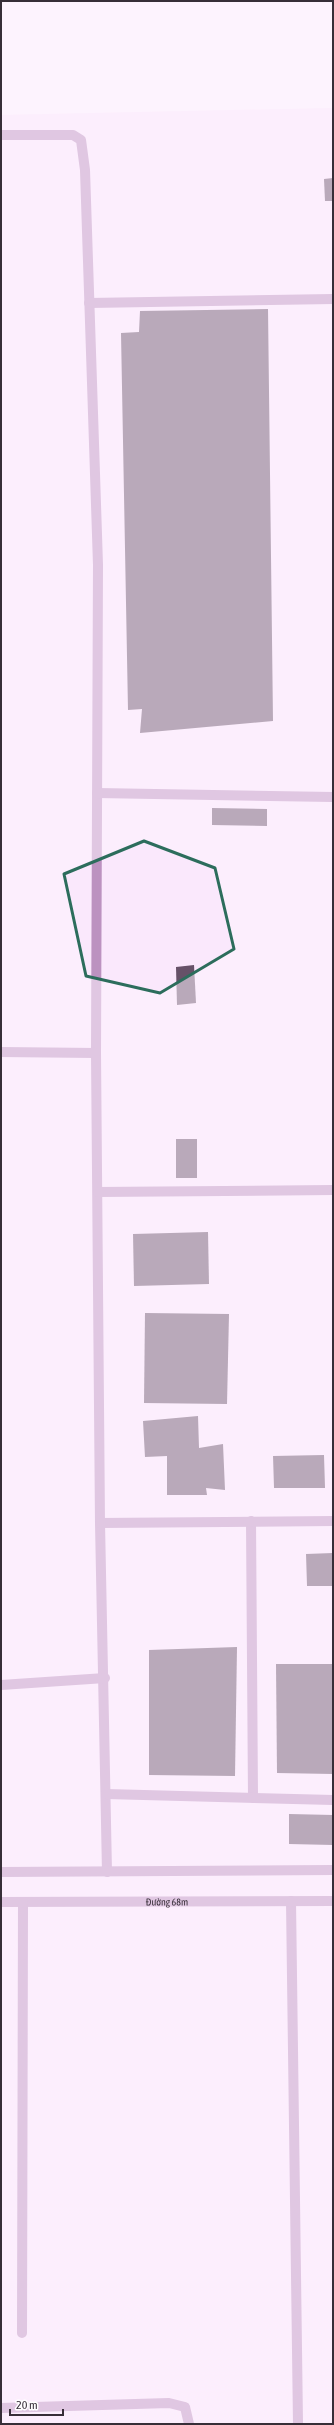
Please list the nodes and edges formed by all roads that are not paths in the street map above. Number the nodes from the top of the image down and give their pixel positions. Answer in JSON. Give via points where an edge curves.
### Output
{"nodes":[{"id":1,"x":1,"y":135,"type":"edge"},
{"id":2,"x":333,"y":300,"type":"edge"},
{"id":3,"x":89,"y":303,"type":"junction"},
{"id":4,"x":97,"y":793,"type":"junction"},
{"id":5,"x":333,"y":797,"type":"edge"},
{"id":6,"x":1,"y":1052,"type":"edge"},
{"id":7,"x":96,"y":1053,"type":"junction"},
{"id":8,"x":333,"y":1190,"type":"edge"},
{"id":9,"x":98,"y":1192,"type":"junction"},
{"id":10,"x":251,"y":1521,"type":"junction"},
{"id":11,"x":333,"y":1521,"type":"edge"},
{"id":12,"x":100,"y":1523,"type":"junction"},
{"id":13,"x":105,"y":1678,"type":"junction"},
{"id":14,"x":1,"y":1686,"type":"edge"},
{"id":15,"x":106,"y":1794,"type":"junction"},
{"id":16,"x":253,"y":1798,"type":"junction"},
{"id":17,"x":333,"y":1800,"type":"edge"},
{"id":18,"x":333,"y":1870,"type":"edge"},
{"id":19,"x":1,"y":1872,"type":"edge"},
{"id":20,"x":107,"y":1872,"type":"junction"},
{"id":21,"x":291,"y":1901,"type":"junction"},
{"id":22,"x":333,"y":1901,"type":"edge"},
{"id":23,"x":1,"y":1902,"type":"edge"},
{"id":24,"x":23,"y":1902,"type":"junction"},
{"id":25,"x":22,"y":2333,"type":"dead end"},
{"id":26,"x":1,"y":2408,"type":"edge"},
{"id":27,"x":189,"y":2424,"type":"edge"},
{"id":28,"x":298,"y":2424,"type":"edge"}],
"edges":[{"from":1,"to":3,"type":"street","via":[[73,135],[81,140],[85,170]]},
{"from":2,"to":3,"type":"street"},
{"from":3,"to":4,"type":"street","via":[[98,565]]},
{"from":4,"to":5,"type":"street"},
{"from":4,"to":7,"type":"street"},
{"from":6,"to":7,"type":"street"},
{"from":7,"to":9,"type":"street"},
{"from":8,"to":9,"type":"street"},
{"from":9,"to":12,"type":"street"},
{"from":10,"to":11,"type":"street"},
{"from":10,"to":12,"type":"street"},
{"from":10,"to":16,"type":"street"},
{"from":12,"to":13,"type":"street"},
{"from":13,"to":14,"type":"street"},
{"from":13,"to":15,"type":"street"},
{"from":15,"to":16,"type":"street"},
{"from":15,"to":20,"type":"street"},
{"from":16,"to":17,"type":"street"},
{"from":18,"to":20,"type":"street"},
{"from":19,"to":20,"type":"street"},
{"from":21,"to":22,"type":"street","name":"Đường 68m"},
{"from":21,"to":24,"type":"street","name":"Đường 68m"},
{"from":21,"to":28,"type":"street"},
{"from":23,"to":24,"type":"street","name":"Đường 68m"},
{"from":24,"to":25,"type":"street"},
{"from":26,"to":27,"type":"street","via":[[169,2403],[185,2407]]}]}
